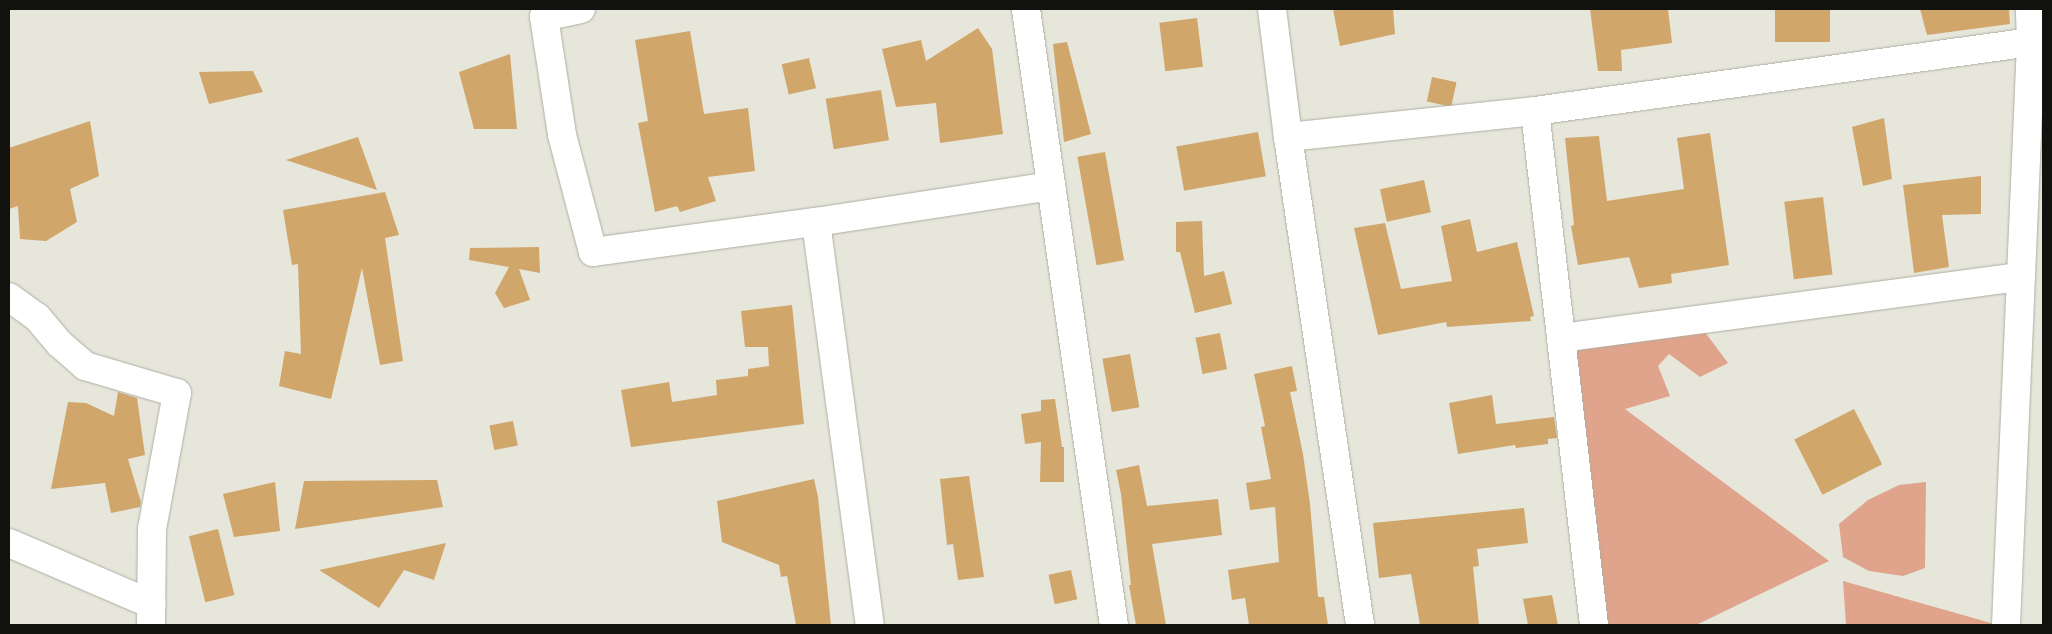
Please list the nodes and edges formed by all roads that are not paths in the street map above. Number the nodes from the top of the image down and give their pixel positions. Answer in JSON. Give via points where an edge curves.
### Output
{"nodes":[{"id":1,"x":581,"y":9,"type":"edge"},
{"id":2,"x":1026,"y":9,"type":"edge"},
{"id":3,"x":1272,"y":9,"type":"edge"},
{"id":4,"x":2030,"y":9,"type":"edge"},
{"id":5,"x":2031,"y":42,"type":"junction"},
{"id":6,"x":1535,"y":111,"type":"junction"},
{"id":7,"x":1288,"y":137,"type":"junction"},
{"id":8,"x":1051,"y":186,"type":"junction"},
{"id":9,"x":816,"y":222,"type":"junction"},
{"id":10,"x":2021,"y":278,"type":"junction"},
{"id":11,"x":9,"y":297,"type":"edge"},
{"id":12,"x":1561,"y":338,"type":"junction"},
{"id":13,"x":9,"y":543,"type":"edge"},
{"id":14,"x":151,"y":615,"type":"edge"},
{"id":15,"x":870,"y":625,"type":"edge"},
{"id":16,"x":1114,"y":625,"type":"edge"},
{"id":17,"x":1360,"y":625,"type":"edge"},
{"id":18,"x":1594,"y":625,"type":"edge"},
{"id":19,"x":2006,"y":625,"type":"edge"}],
"edges":[{"from":1,"to":9,"type":"street","via":[[544,17],[562,135],[593,252]]},
{"from":2,"to":8,"type":"street"},
{"from":3,"to":7,"type":"street"},
{"from":4,"to":5,"type":"street"},
{"from":5,"to":6,"type":"street"},
{"from":5,"to":10,"type":"street"},
{"from":6,"to":7,"type":"street"},
{"from":6,"to":12,"type":"street"},
{"from":7,"to":17,"type":"street"},
{"from":8,"to":9,"type":"street"},
{"from":8,"to":16,"type":"street"},
{"from":9,"to":15,"type":"street"},
{"from":10,"to":12,"type":"street"},
{"from":10,"to":19,"type":"street"},
{"from":11,"to":14,"type":"street","via":[[37,317],[85,366],[177,393],[152,529]]},
{"from":12,"to":18,"type":"street"},
{"from":13,"to":14,"type":"street"}]}
